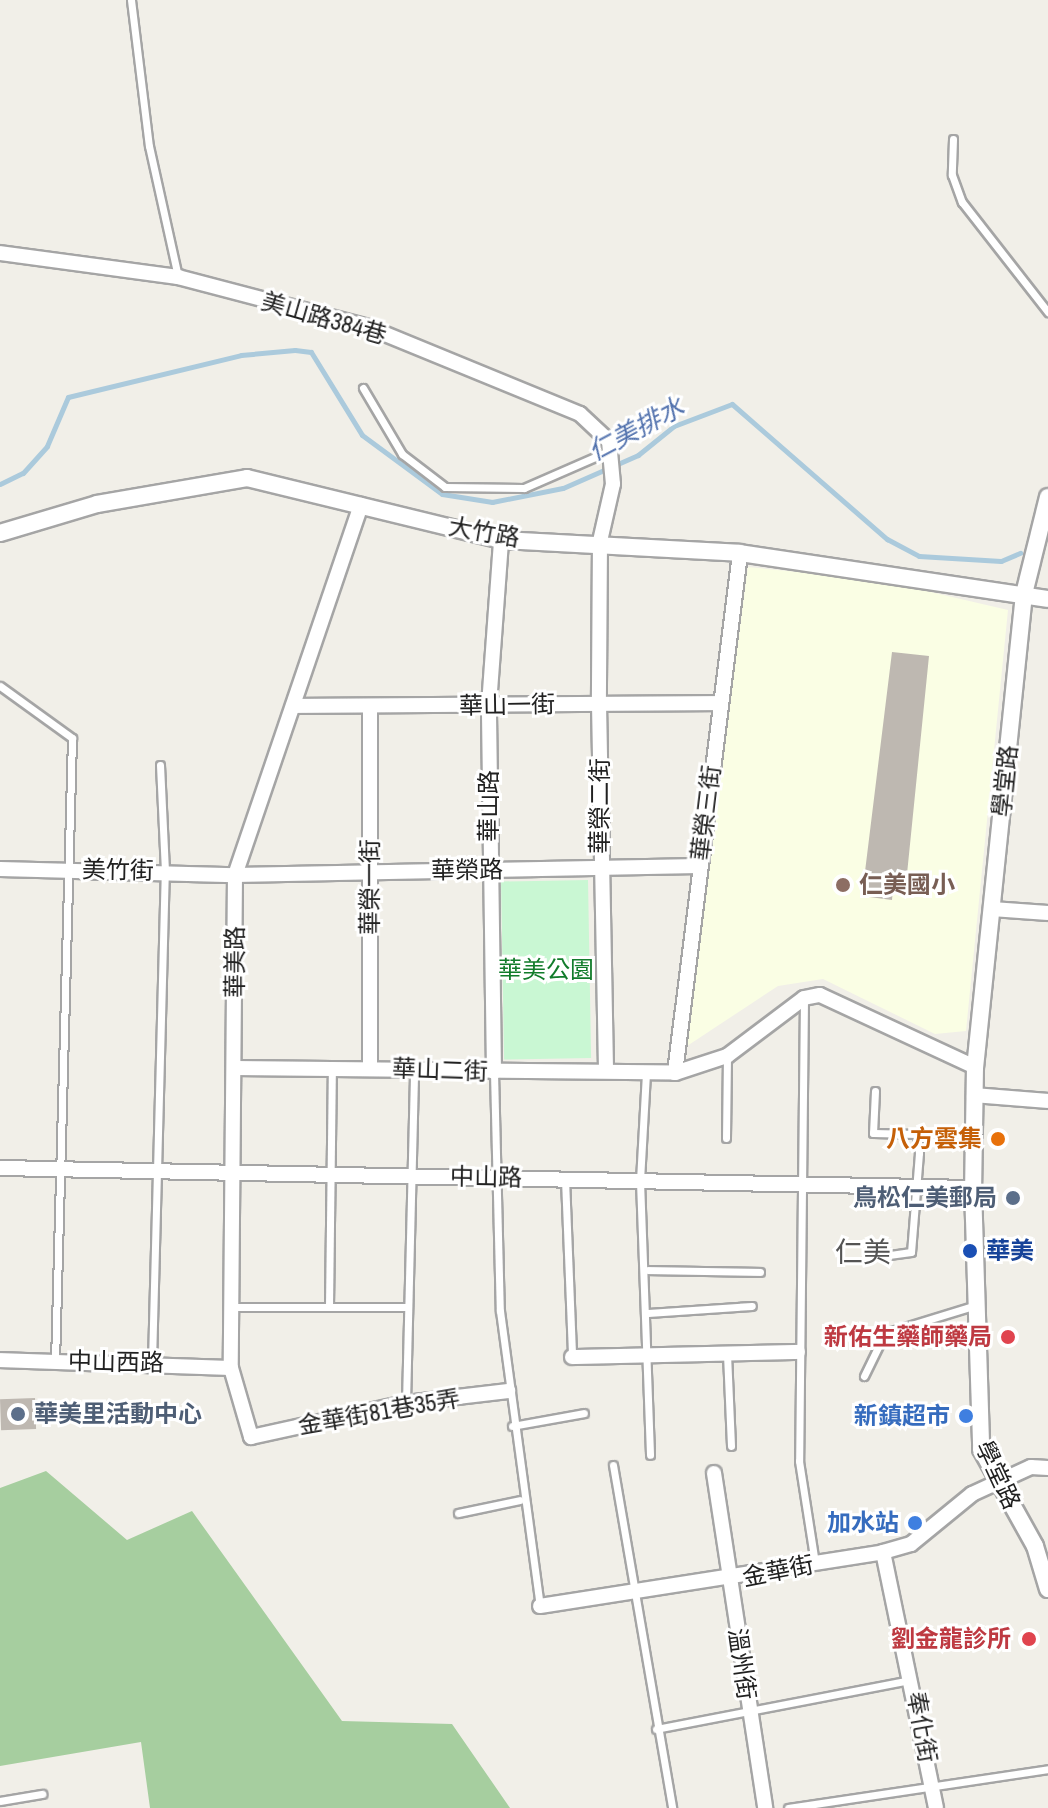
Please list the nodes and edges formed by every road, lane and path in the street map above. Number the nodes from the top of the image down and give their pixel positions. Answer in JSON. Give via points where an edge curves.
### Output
{"nodes":[{"id":1,"x":131,"y":0,"type":"edge"},
{"id":2,"x":953,"y":139,"type":"dead end"},
{"id":3,"x":0,"y":253,"type":"edge"},
{"id":4,"x":178,"y":277,"type":"junction"},
{"id":5,"x":1048,"y":312,"type":"edge"},
{"id":6,"x":363,"y":388,"type":"dead end"},
{"id":7,"x":613,"y":454,"type":"junction"},
{"id":8,"x":1048,"y":497,"type":"edge"},
{"id":9,"x":361,"y":505,"type":"junction"},
{"id":10,"x":0,"y":521,"type":"edge"},
{"id":11,"x":17,"y":529,"type":"junction"},
{"id":12,"x":0,"y":533,"type":"edge"},
{"id":13,"x":501,"y":540,"type":"junction"},
{"id":14,"x":600,"y":541,"type":"junction"},
{"id":15,"x":740,"y":553,"type":"junction"},
{"id":16,"x":1024,"y":594,"type":"junction"},
{"id":17,"x":1048,"y":599,"type":"edge"},
{"id":18,"x":0,"y":686,"type":"edge"},
{"id":19,"x":720,"y":703,"type":"junction"},
{"id":20,"x":599,"y":704,"type":"junction"},
{"id":21,"x":489,"y":705,"type":"junction"},
{"id":22,"x":293,"y":706,"type":"junction"},
{"id":23,"x":370,"y":707,"type":"junction"},
{"id":24,"x":160,"y":765,"type":"dead end"},
{"id":25,"x":699,"y":866,"type":"junction"},
{"id":26,"x":600,"y":868,"type":"junction"},
{"id":27,"x":0,"y":869,"type":"edge"},
{"id":28,"x":72,"y":870,"type":"junction"},
{"id":29,"x":490,"y":870,"type":"junction"},
{"id":30,"x":165,"y":871,"type":"junction"},
{"id":31,"x":370,"y":872,"type":"junction"},
{"id":32,"x":235,"y":875,"type":"junction"},
{"id":33,"x":992,"y":909,"type":"junction"},
{"id":34,"x":1048,"y":913,"type":"edge"},
{"id":35,"x":804,"y":998,"type":"junction"},
{"id":36,"x":727,"y":1056,"type":"junction"},
{"id":37,"x":332,"y":1067,"type":"junction"},
{"id":38,"x":370,"y":1067,"type":"junction"},
{"id":39,"x":975,"y":1067,"type":"junction"},
{"id":40,"x":234,"y":1068,"type":"junction"},
{"id":41,"x":414,"y":1069,"type":"junction"},
{"id":42,"x":606,"y":1071,"type":"junction"},
{"id":43,"x":494,"y":1072,"type":"junction"},
{"id":44,"x":646,"y":1072,"type":"junction"},
{"id":45,"x":675,"y":1073,"type":"junction"},
{"id":46,"x":875,"y":1091,"type":"dead end"},
{"id":47,"x":974,"y":1095,"type":"junction"},
{"id":48,"x":1048,"y":1101,"type":"edge"},
{"id":49,"x":726,"y":1138,"type":"dead end"},
{"id":50,"x":0,"y":1168,"type":"edge"},
{"id":51,"x":61,"y":1168,"type":"junction"},
{"id":52,"x":155,"y":1170,"type":"junction"},
{"id":53,"x":233,"y":1172,"type":"junction"},
{"id":54,"x":330,"y":1174,"type":"junction"},
{"id":55,"x":411,"y":1176,"type":"junction"},
{"id":56,"x":491,"y":1177,"type":"junction"},
{"id":57,"x":565,"y":1179,"type":"junction"},
{"id":58,"x":640,"y":1181,"type":"junction"},
{"id":59,"x":797,"y":1185,"type":"junction"},
{"id":60,"x":915,"y":1187,"type":"junction"},
{"id":61,"x":973,"y":1188,"type":"junction"},
{"id":62,"x":883,"y":1256,"type":"dead end"},
{"id":63,"x":648,"y":1270,"type":"junction"},
{"id":64,"x":760,"y":1272,"type":"dead end"},
{"id":65,"x":976,"y":1305,"type":"junction"},
{"id":66,"x":329,"y":1306,"type":"junction"},
{"id":67,"x":752,"y":1306,"type":"dead end"},
{"id":68,"x":232,"y":1307,"type":"junction"},
{"id":69,"x":408,"y":1307,"type":"junction"},
{"id":70,"x":648,"y":1313,"type":"junction"},
{"id":71,"x":798,"y":1352,"type":"junction"},
{"id":72,"x":727,"y":1354,"type":"junction"},
{"id":73,"x":648,"y":1356,"type":"junction"},
{"id":74,"x":572,"y":1357,"type":"joint"},
{"id":75,"x":0,"y":1360,"type":"edge"},
{"id":76,"x":55,"y":1361,"type":"junction"},
{"id":77,"x":152,"y":1362,"type":"junction"},
{"id":78,"x":231,"y":1368,"type":"junction"},
{"id":79,"x":864,"y":1376,"type":"dead end"},
{"id":80,"x":508,"y":1391,"type":"junction"},
{"id":81,"x":406,"y":1403,"type":"junction"},
{"id":82,"x":584,"y":1413,"type":"dead end"},
{"id":83,"x":512,"y":1426,"type":"junction"},
{"id":84,"x":251,"y":1437,"type":"joint"},
{"id":85,"x":731,"y":1446,"type":"dead end"},
{"id":86,"x":650,"y":1455,"type":"dead end"},
{"id":87,"x":613,"y":1465,"type":"dead end"},
{"id":88,"x":1048,"y":1468,"type":"edge"},
{"id":89,"x":714,"y":1473,"type":"dead end"},
{"id":90,"x":996,"y":1482,"type":"junction"},
{"id":91,"x":520,"y":1500,"type":"junction"},
{"id":92,"x":458,"y":1513,"type":"dead end"},
{"id":93,"x":883,"y":1552,"type":"junction"},
{"id":94,"x":815,"y":1563,"type":"junction"},
{"id":95,"x":730,"y":1580,"type":"junction"},
{"id":96,"x":1047,"y":1582,"type":"edge"},
{"id":97,"x":635,"y":1594,"type":"junction"},
{"id":98,"x":540,"y":1606,"type":"joint"},
{"id":99,"x":913,"y":1680,"type":"junction"},
{"id":100,"x":748,"y":1711,"type":"junction"},
{"id":101,"x":656,"y":1729,"type":"junction"},
{"id":102,"x":1048,"y":1769,"type":"edge"},
{"id":103,"x":932,"y":1783,"type":"junction"},
{"id":104,"x":42,"y":1794,"type":"dead end"},
{"id":105,"x":0,"y":1801,"type":"edge"},
{"id":106,"x":672,"y":1808,"type":"edge"},
{"id":107,"x":765,"y":1808,"type":"edge"},
{"id":108,"x":788,"y":1808,"type":"edge"},
{"id":109,"x":936,"y":1808,"type":"edge"}],
"edges":[{"from":1,"to":4,"type":"lane","via":[[149,146]]},
{"from":2,"to":5,"type":"lane","via":[[952,175],[962,202]]},
{"from":3,"to":4,"type":"street","name":"美山路384巷"},
{"from":4,"to":7,"type":"street","name":"美山路384巷","via":[[368,327],[580,414]]},
{"from":6,"to":7,"type":"lane","via":[[402,454],[445,487],[524,488]]},
{"from":7,"to":14,"type":"street","name":"華榮二街","via":[[613,484]]},
{"from":8,"to":16,"type":"street","name":"學堂路"},
{"from":9,"to":11,"type":"street","name":"大竹路","via":[[275,483],[218,479]]},
{"from":9,"to":13,"type":"street","name":"大竹路"},
{"from":9,"to":22,"type":"street","name":"華美路"},
{"from":10,"to":11,"type":"lane"},
{"from":11,"to":12,"type":"street","name":"大竹路"},
{"from":13,"to":14,"type":"street","name":"大竹路"},
{"from":13,"to":21,"type":"street","name":"華山路"},
{"from":14,"to":15,"type":"street","name":"大竹路"},
{"from":14,"to":20,"type":"street","name":"華榮二街"},
{"from":15,"to":16,"type":"street","name":"大竹路"},
{"from":15,"to":19,"type":"street","name":"華榮三街"},
{"from":16,"to":17,"type":"street","name":"大竹路"},
{"from":16,"to":33,"type":"street","name":"學堂路"},
{"from":18,"to":28,"type":"lane","via":[[72,738]]},
{"from":19,"to":20,"type":"street","name":"華山一街"},
{"from":19,"to":25,"type":"street","name":"華榮三街"},
{"from":20,"to":21,"type":"street","name":"華山一街"},
{"from":20,"to":26,"type":"street","name":"華榮二街"},
{"from":21,"to":23,"type":"street","name":"華山一街"},
{"from":21,"to":29,"type":"street","name":"華山路"},
{"from":22,"to":23,"type":"street","name":"華山一街"},
{"from":22,"to":32,"type":"street","name":"華美路"},
{"from":23,"to":31,"type":"street","name":"華榮一街"},
{"from":24,"to":30,"type":"lane"},
{"from":25,"to":26,"type":"street","name":"華榮路"},
{"from":25,"to":45,"type":"street","name":"華榮三街"},
{"from":26,"to":29,"type":"street","name":"華榮路"},
{"from":26,"to":42,"type":"street","name":"華榮二街"},
{"from":27,"to":28,"type":"street","name":"美竹街"},
{"from":28,"to":30,"type":"street","name":"美竹街"},
{"from":28,"to":51,"type":"lane"},
{"from":29,"to":31,"type":"street","name":"華榮路"},
{"from":29,"to":43,"type":"street","name":"華山路"},
{"from":30,"to":32,"type":"street","name":"美竹街"},
{"from":30,"to":52,"type":"lane"},
{"from":31,"to":32,"type":"street","name":"華榮路"},
{"from":31,"to":38,"type":"street","name":"華榮一街"},
{"from":32,"to":40,"type":"street","name":"華美路"},
{"from":33,"to":34,"type":"street"},
{"from":33,"to":39,"type":"street","name":"學堂路"},
{"from":35,"to":36,"type":"street"},
{"from":35,"to":39,"type":"street","via":[[851,1007],[896,1036]]},
{"from":35,"to":59,"type":"lane"},
{"from":36,"to":45,"type":"street"},
{"from":36,"to":49,"type":"lane"},
{"from":37,"to":38,"type":"street","name":"華山二街"},
{"from":37,"to":40,"type":"street","name":"華山二街"},
{"from":37,"to":54,"type":"lane"},
{"from":38,"to":41,"type":"street","name":"華山二街"},
{"from":39,"to":47,"type":"street","name":"學堂路"},
{"from":40,"to":53,"type":"street","name":"華美路"},
{"from":41,"to":43,"type":"street","name":"華山二街"},
{"from":41,"to":55,"type":"lane"},
{"from":42,"to":43,"type":"street","name":"華山二街"},
{"from":42,"to":44,"type":"street","name":"華山二街"},
{"from":43,"to":56,"type":"lane"},
{"from":44,"to":45,"type":"street","name":"華山二街"},
{"from":44,"to":58,"type":"lane"},
{"from":46,"to":60,"type":"lane","via":[[873,1133],[917,1134]]},
{"from":47,"to":48,"type":"street"},
{"from":47,"to":61,"type":"street","name":"學堂路"},
{"from":50,"to":51,"type":"street","name":"中山路"},
{"from":51,"to":52,"type":"street","name":"中山路"},
{"from":51,"to":76,"type":"lane"},
{"from":52,"to":53,"type":"street","name":"中山路"},
{"from":52,"to":77,"type":"lane"},
{"from":53,"to":54,"type":"street","name":"中山路"},
{"from":53,"to":68,"type":"street","name":"華美路"},
{"from":54,"to":55,"type":"street","name":"中山路"},
{"from":54,"to":66,"type":"lane"},
{"from":55,"to":56,"type":"street","name":"中山路"},
{"from":55,"to":69,"type":"lane"},
{"from":56,"to":57,"type":"street","name":"中山路"},
{"from":56,"to":80,"type":"lane"},
{"from":57,"to":58,"type":"street","name":"中山路"},
{"from":57,"to":74,"type":"lane"},
{"from":58,"to":59,"type":"street","name":"中山路"},
{"from":58,"to":63,"type":"lane"},
{"from":59,"to":60,"type":"street","name":"中山路"},
{"from":59,"to":71,"type":"lane"},
{"from":60,"to":61,"type":"street","name":"中山路"},
{"from":60,"to":62,"type":"lane","via":[[911,1252]]},
{"from":61,"to":65,"type":"street","name":"學堂路"},
{"from":63,"to":64,"type":"lane"},
{"from":63,"to":70,"type":"lane"},
{"from":65,"to":79,"type":"lane","via":[[885,1333]]},
{"from":65,"to":90,"type":"street","name":"學堂路","via":[[976,1416]]},
{"from":66,"to":68,"type":"lane"},
{"from":66,"to":69,"type":"lane"},
{"from":67,"to":70,"type":"lane"},
{"from":68,"to":78,"type":"street","name":"華美路"},
{"from":69,"to":81,"type":"lane"},
{"from":70,"to":73,"type":"lane"},
{"from":71,"to":72,"type":"street"},
{"from":71,"to":94,"type":"lane","via":[[799,1461]]},
{"from":72,"to":73,"type":"street"},
{"from":72,"to":85,"type":"lane"},
{"from":73,"to":74,"type":"street"},
{"from":73,"to":86,"type":"lane"},
{"from":75,"to":76,"type":"street","name":"中山西路"},
{"from":76,"to":77,"type":"street","name":"中山西路"},
{"from":77,"to":78,"type":"street","name":"中山西路"},
{"from":78,"to":84,"type":"street","name":"華美路"},
{"from":80,"to":81,"type":"street","name":"金華街81巷35弄"},
{"from":80,"to":83,"type":"lane"},
{"from":81,"to":84,"type":"street","name":"金華街81巷35弄"},
{"from":82,"to":83,"type":"lane"},
{"from":83,"to":91,"type":"lane"},
{"from":87,"to":97,"type":"lane"},
{"from":88,"to":90,"type":"street"},
{"from":89,"to":95,"type":"street","name":"溫州街"},
{"from":90,"to":93,"type":"street","name":"金華街","via":[[911,1544]]},
{"from":90,"to":96,"type":"street","name":"學堂路","via":[[1035,1546]]},
{"from":91,"to":92,"type":"lane"},
{"from":91,"to":98,"type":"lane"},
{"from":93,"to":94,"type":"street","name":"金華街"},
{"from":93,"to":99,"type":"street","name":"奉化街"},
{"from":94,"to":95,"type":"street","name":"金華街"},
{"from":95,"to":97,"type":"street","name":"金華街"},
{"from":95,"to":100,"type":"street","name":"溫州街"},
{"from":97,"to":98,"type":"street","name":"金華街"},
{"from":97,"to":101,"type":"lane"},
{"from":99,"to":100,"type":"lane"},
{"from":99,"to":103,"type":"street","name":"奉化街"},
{"from":100,"to":101,"type":"lane"},
{"from":100,"to":107,"type":"street","name":"溫州街"},
{"from":101,"to":106,"type":"lane"},
{"from":102,"to":103,"type":"lane"},
{"from":103,"to":108,"type":"lane"},
{"from":103,"to":109,"type":"street","name":"奉化街"},
{"from":104,"to":105,"type":"lane"}]}
